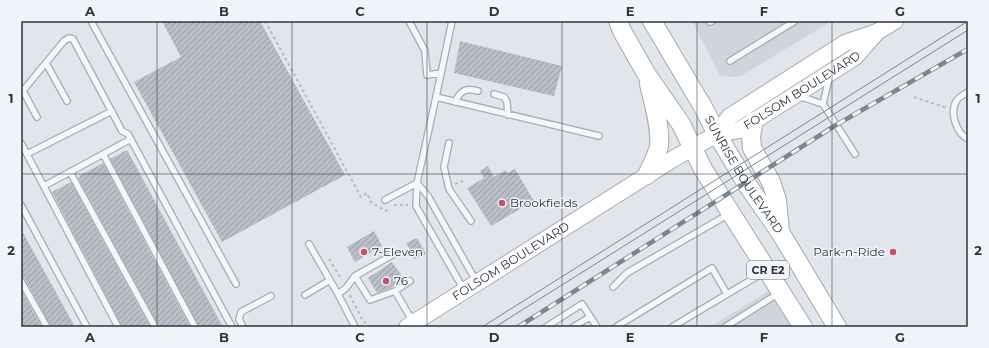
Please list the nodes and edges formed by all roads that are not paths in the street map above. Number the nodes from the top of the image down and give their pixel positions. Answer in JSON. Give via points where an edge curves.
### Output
{"nodes":[{"id":1,"x":91,"y":21,"type":"edge"},
{"id":2,"x":409,"y":21,"type":"edge"},
{"id":3,"x":452,"y":21,"type":"edge"},
{"id":4,"x":618,"y":21,"type":"edge"},
{"id":5,"x":652,"y":21,"type":"edge"},
{"id":6,"x":795,"y":21,"type":"edge"},
{"id":7,"x":895,"y":21,"type":"edge"},
{"id":8,"x":877,"y":32,"type":"junction"},
{"id":9,"x":730,"y":61,"type":"dead end"},
{"id":10,"x":46,"y":63,"type":"junction"},
{"id":11,"x":441,"y":73,"type":"junction"},
{"id":12,"x":830,"y":73,"type":"junction"},
{"id":13,"x":647,"y":75,"type":"junction"},
{"id":14,"x":478,"y":91,"type":"dead end"},
{"id":15,"x":22,"y":92,"type":"edge"},
{"id":16,"x":494,"y":94,"type":"dead end"},
{"id":17,"x":967,"y":95,"type":"edge"},
{"id":18,"x":793,"y":96,"type":"junction"},
{"id":19,"x":436,"y":97,"type":"junction"},
{"id":20,"x":67,"y":101,"type":"dead end"},
{"id":21,"x":455,"y":102,"type":"junction"},
{"id":22,"x":824,"y":104,"type":"junction"},
{"id":23,"x":112,"y":111,"type":"junction"},
{"id":24,"x":508,"y":115,"type":"junction"},
{"id":25,"x":37,"y":117,"type":"dead end"},
{"id":26,"x":754,"y":121,"type":"junction"},
{"id":27,"x":717,"y":134,"type":"junction"},
{"id":28,"x":599,"y":136,"type":"dead end"},
{"id":29,"x":131,"y":139,"type":"junction"},
{"id":30,"x":968,"y":139,"type":"edge"},
{"id":31,"x":450,"y":142,"type":"dead end"},
{"id":32,"x":21,"y":143,"type":"edge"},
{"id":33,"x":693,"y":148,"type":"junction"},
{"id":34,"x":27,"y":154,"type":"junction"},
{"id":35,"x":102,"y":154,"type":"junction"},
{"id":36,"x":855,"y":154,"type":"dead end"},
{"id":37,"x":70,"y":172,"type":"junction"},
{"id":38,"x":647,"y":175,"type":"junction"},
{"id":39,"x":417,"y":182,"type":"junction"},
{"id":40,"x":44,"y":186,"type":"junction"},
{"id":41,"x":385,"y":200,"type":"dead end"},
{"id":42,"x":21,"y":204,"type":"edge"},
{"id":43,"x":731,"y":213,"type":"junction"},
{"id":44,"x":471,"y":221,"type":"dead end"},
{"id":45,"x":780,"y":232,"type":"junction"},
{"id":46,"x":309,"y":244,"type":"dead end"},
{"id":47,"x":394,"y":254,"type":"dead end"},
{"id":48,"x":768,"y":270,"type":"junction"},
{"id":49,"x":355,"y":276,"type":"junction"},
{"id":50,"x":330,"y":280,"type":"junction"},
{"id":51,"x":21,"y":281,"type":"edge"},
{"id":52,"x":410,"y":281,"type":"dead end"},
{"id":53,"x":236,"y":284,"type":"dead end"},
{"id":54,"x":471,"y":287,"type":"junction"},
{"id":55,"x":613,"y":287,"type":"dead end"},
{"id":56,"x":395,"y":291,"type":"junction"},
{"id":57,"x":781,"y":291,"type":"junction"},
{"id":58,"x":338,"y":294,"type":"junction"},
{"id":59,"x":727,"y":294,"type":"junction"},
{"id":60,"x":305,"y":295,"type":"dead end"},
{"id":61,"x":271,"y":296,"type":"dead end"},
{"id":62,"x":590,"y":316,"type":"junction"},
{"id":63,"x":799,"y":324,"type":"edge"},
{"id":64,"x":410,"y":325,"type":"edge"},
{"id":65,"x":47,"y":327,"type":"edge"},
{"id":66,"x":87,"y":327,"type":"edge"},
{"id":67,"x":118,"y":327,"type":"edge"},
{"id":68,"x":155,"y":327,"type":"edge"},
{"id":69,"x":195,"y":327,"type":"edge"},
{"id":70,"x":232,"y":327,"type":"edge"},
{"id":71,"x":243,"y":327,"type":"edge"},
{"id":72,"x":355,"y":327,"type":"edge"},
{"id":73,"x":546,"y":327,"type":"edge"},
{"id":74,"x":573,"y":327,"type":"edge"},
{"id":75,"x":597,"y":327,"type":"edge"},
{"id":76,"x":616,"y":327,"type":"edge"},
{"id":77,"x":672,"y":327,"type":"edge"},
{"id":78,"x":725,"y":327,"type":"edge"},
{"id":79,"x":837,"y":327,"type":"edge"}],
"edges":[{"from":1,"to":53,"type":"lane"},
{"from":2,"to":11,"type":"lane","via":[[425,51],[427,75]]},
{"from":3,"to":11,"type":"lane"},
{"from":4,"to":13,"type":"main road","number":"CR E2"},
{"from":5,"to":27,"type":"main road","name":"SUNRISE BOULEVARD","number":"CR E2"},
{"from":6,"to":9,"type":"lane"},
{"from":7,"to":8,"type":"main road","name":"FOLSOM BOULEVARD"},
{"from":8,"to":12,"type":"main road","name":"FOLSOM BOULEVARD","via":[[855,57]]},
{"from":8,"to":27,"type":"main road","name":"FOLSOM BOULEVARD","via":[[845,43],[729,116]]},
{"from":10,"to":15,"type":"lane"},
{"from":10,"to":20,"type":"lane"},
{"from":10,"to":23,"type":"lane","via":[[64,41],[73,39]]},
{"from":11,"to":19,"type":"lane"},
{"from":12,"to":18,"type":"main road","name":"FOLSOM BOULEVARD"},
{"from":12,"to":22,"type":"lane"},
{"from":13,"to":33,"type":"main road","number":"CR E2","via":[[681,124]]},
{"from":13,"to":38,"type":"main road","via":[[658,130],[658,146]]},
{"from":14,"to":21,"type":"lane","via":[[463,91]]},
{"from":15,"to":25,"type":"lane"},
{"from":16,"to":24,"type":"lane","via":[[504,97]]},
{"from":17,"to":30,"type":"lane","via":[[958,100],[954,120],[962,136]]},
{"from":18,"to":22,"type":"lane"},
{"from":18,"to":26,"type":"main road","name":"FOLSOM BOULEVARD"},
{"from":19,"to":21,"type":"lane"},
{"from":19,"to":39,"type":"lane"},
{"from":21,"to":24,"type":"lane"},
{"from":22,"to":36,"type":"lane"},
{"from":23,"to":29,"type":"lane","via":[[122,130]]},
{"from":23,"to":34,"type":"lane"},
{"from":24,"to":28,"type":"lane"},
{"from":26,"to":27,"type":"main road","name":"FOLSOM BOULEVARD","via":[[739,130]]},
{"from":26,"to":45,"type":"main road","via":[[752,148],[777,200]]},
{"from":27,"to":33,"type":"main road","name":"FOLSOM BOULEVARD"},
{"from":27,"to":45,"type":"main road","name":"SUNRISE BOULEVARD","number":"CR E2","via":[[746,183]]},
{"from":29,"to":35,"type":"lane"},
{"from":29,"to":70,"type":"lane"},
{"from":31,"to":44,"type":"lane","via":[[444,167],[450,189]]},
{"from":32,"to":34,"type":"lane"},
{"from":33,"to":38,"type":"main road","name":"FOLSOM BOULEVARD"},
{"from":33,"to":43,"type":"main road","number":"CR E2"},
{"from":34,"to":40,"type":"lane"},
{"from":35,"to":37,"type":"lane"},
{"from":35,"to":69,"type":"lane"},
{"from":37,"to":40,"type":"lane"},
{"from":37,"to":68,"type":"lane"},
{"from":38,"to":54,"type":"main road","name":"FOLSOM BOULEVARD"},
{"from":39,"to":41,"type":"lane"},
{"from":39,"to":54,"type":"lane","via":[[428,196]]},
{"from":39,"to":54,"type":"lane","via":[[416,206]]},
{"from":40,"to":67,"type":"lane"},
{"from":42,"to":66,"type":"lane"},
{"from":43,"to":48,"type":"main road","number":"CR E2"},
{"from":43,"to":55,"type":"lane","via":[[627,273]]},
{"from":45,"to":79,"type":"main road","name":"SUNRISE BOULEVARD","number":"CR E2"},
{"from":46,"to":50,"type":"lane"},
{"from":47,"to":49,"type":"lane"},
{"from":48,"to":57,"type":"main road","number":"CR E2"},
{"from":48,"to":59,"type":"lane"},
{"from":49,"to":56,"type":"lane","via":[[370,300]]},
{"from":49,"to":58,"type":"lane"},
{"from":50,"to":58,"type":"lane"},
{"from":50,"to":60,"type":"lane"},
{"from":51,"to":65,"type":"lane"},
{"from":52,"to":56,"type":"lane"},
{"from":54,"to":64,"type":"main road","name":"FOLSOM BOULEVARD"},
{"from":56,"to":64,"type":"lane"},
{"from":57,"to":63,"type":"main road","number":"CR E2"},
{"from":57,"to":78,"type":"lane"},
{"from":58,"to":72,"type":"lane"},
{"from":59,"to":76,"type":"lane","via":[[712,268]]},
{"from":59,"to":77,"type":"lane"},
{"from":61,"to":71,"type":"lane","via":[[241,312]]},
{"from":62,"to":73,"type":"lane","via":[[582,304]]},
{"from":62,"to":74,"type":"lane"},
{"from":62,"to":75,"type":"lane"}]}
